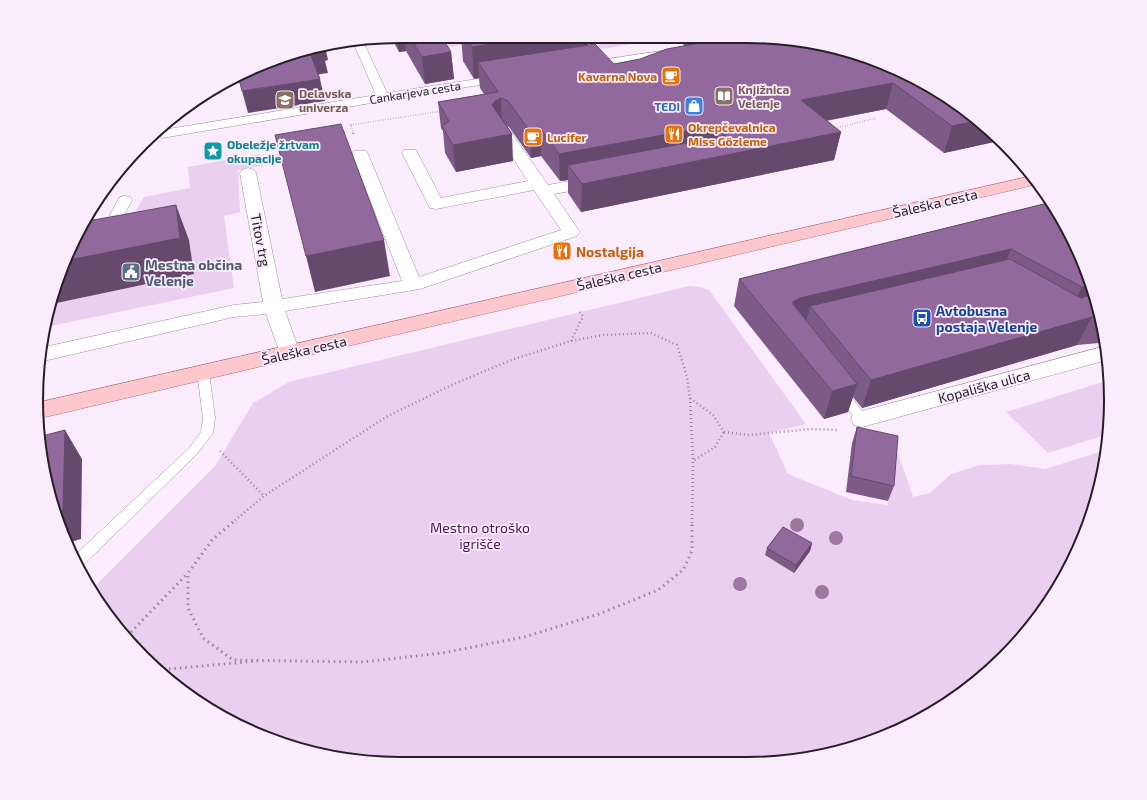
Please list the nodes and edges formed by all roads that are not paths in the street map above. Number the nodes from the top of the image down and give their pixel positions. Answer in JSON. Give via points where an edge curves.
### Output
{"nodes":[{"id":1,"x":360,"y":45,"type":"edge"},
{"id":2,"x":688,"y":50,"type":"edge"},
{"id":3,"x":577,"y":66,"type":"edge"},
{"id":4,"x":515,"y":76,"type":"edge"},
{"id":5,"x":383,"y":97,"type":"junction"},
{"id":6,"x":503,"y":131,"type":"edge"},
{"id":7,"x":163,"y":134,"type":"edge"},
{"id":8,"x":410,"y":153,"type":"dead end"},
{"id":9,"x":360,"y":154,"type":"road end"},
{"id":10,"x":248,"y":173,"type":"dead end"},
{"id":11,"x":614,"y":177,"type":"edge"},
{"id":12,"x":1029,"y":181,"type":"edge"},
{"id":13,"x":542,"y":188,"type":"junction"},
{"id":14,"x":125,"y":200,"type":"dead end"},
{"id":15,"x":81,"y":240,"type":"edge"},
{"id":16,"x":413,"y":285,"type":"junction"},
{"id":17,"x":274,"y":307,"type":"junction"},
{"id":18,"x":46,"y":352,"type":"edge"},
{"id":19,"x":290,"y":353,"type":"junction"},
{"id":20,"x":1101,"y":354,"type":"edge"},
{"id":21,"x":203,"y":372,"type":"junction"},
{"id":22,"x":833,"y":381,"type":"edge"},
{"id":23,"x":43,"y":409,"type":"edge"},
{"id":24,"x":862,"y":419,"type":"joint"},
{"id":25,"x":81,"y":559,"type":"edge"}],
"edges":[{"from":1,"to":5,"type":"street"},
{"from":2,"to":3,"type":"street"},
{"from":4,"to":5,"type":"street","name":"Cankarjeva cesta"},
{"from":5,"to":7,"type":"street","name":"Cankarjeva cesta"},
{"from":6,"to":13,"type":"street"},
{"from":8,"to":13,"type":"street","via":[[436,204]]},
{"from":9,"to":16,"type":"street"},
{"from":10,"to":17,"type":"street","name":"Titov trg"},
{"from":11,"to":13,"type":"street"},
{"from":12,"to":19,"type":"main road","name":"Šaleška cesta"},
{"from":13,"to":16,"type":"street","via":[[571,232]]},
{"from":14,"to":15,"type":"street","via":[[107,235]]},
{"from":16,"to":17,"type":"street"},
{"from":17,"to":18,"type":"street","via":[[234,311]]},
{"from":17,"to":19,"type":"street","name":"Titov trg"},
{"from":19,"to":21,"type":"main road","name":"Šaleška cesta"},
{"from":20,"to":24,"type":"street","name":"Kopališka ulica"},
{"from":21,"to":23,"type":"main road","name":"Šaleška cesta"},
{"from":21,"to":25,"type":"lane","via":[[209,418],[207,433],[192,452]]},
{"from":22,"to":24,"type":"lane"}]}
